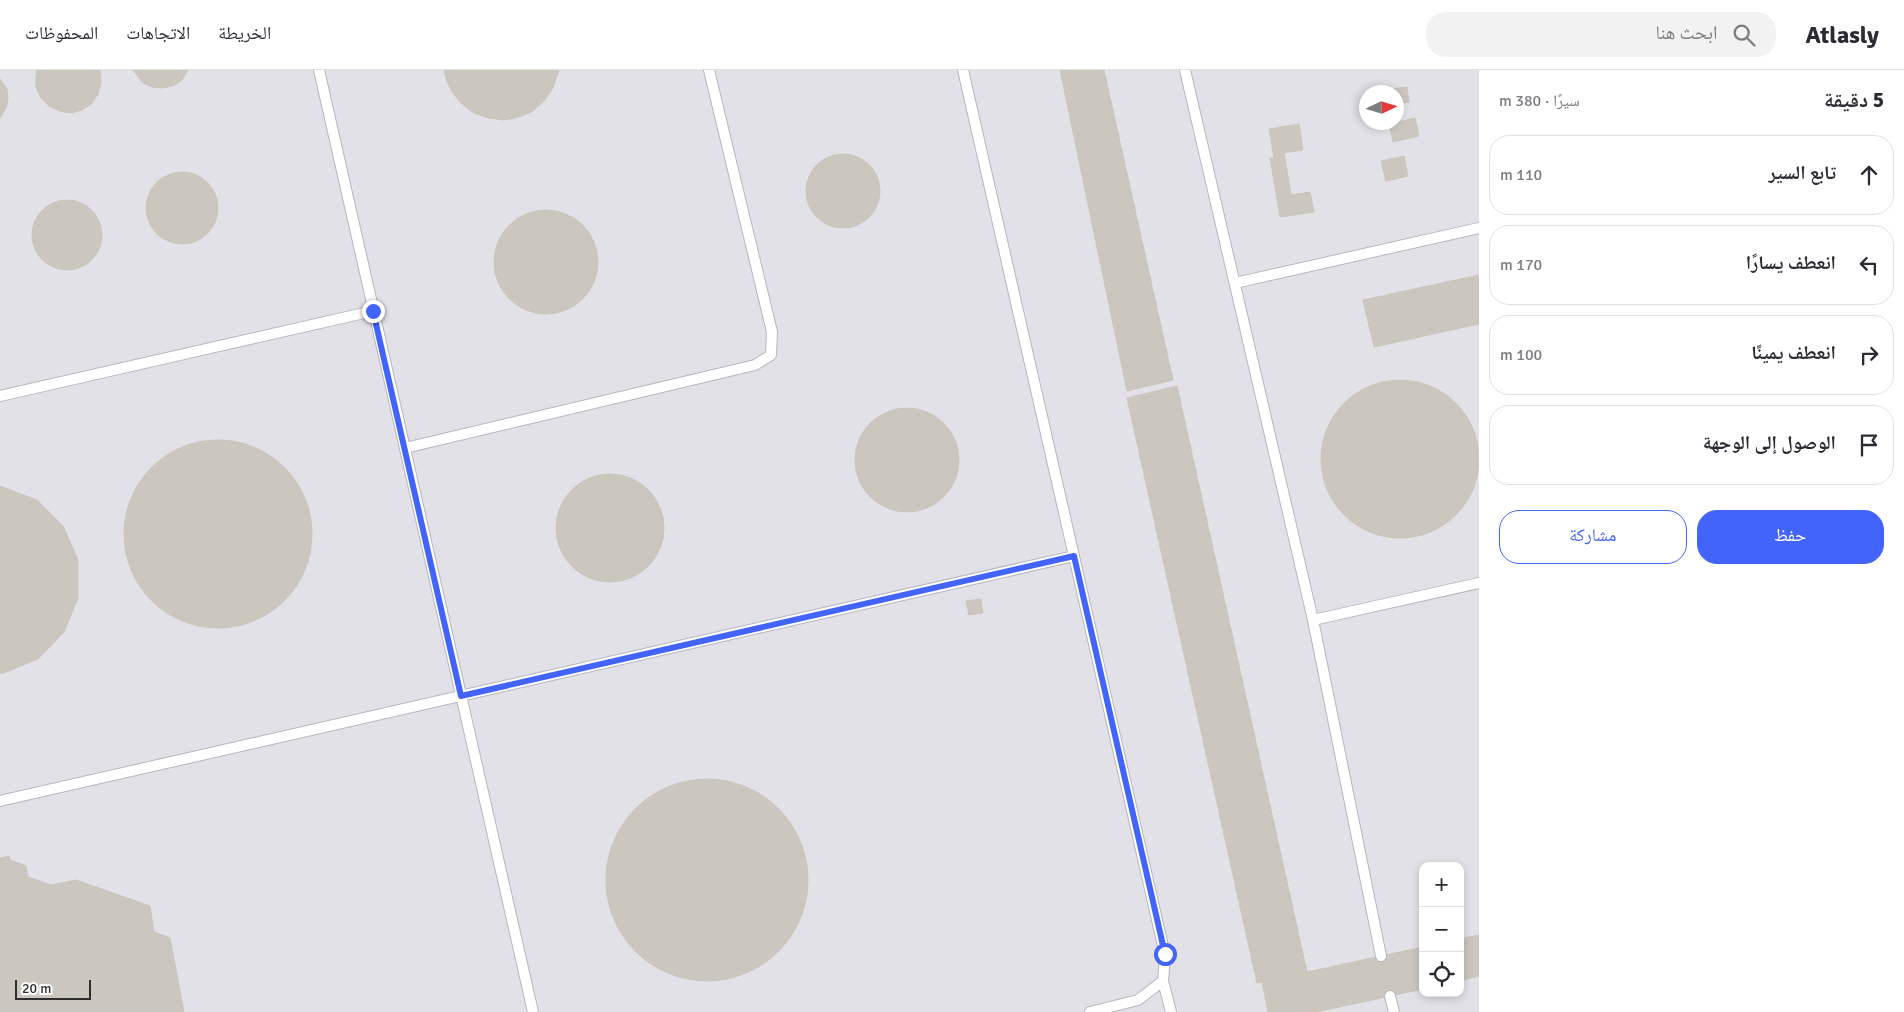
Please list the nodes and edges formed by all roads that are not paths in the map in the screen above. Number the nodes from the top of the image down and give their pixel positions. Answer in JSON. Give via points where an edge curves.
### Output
{"nodes":[{"id":1,"x":319,"y":70,"type":"edge"},
{"id":2,"x":709,"y":70,"type":"edge"},
{"id":3,"x":963,"y":70,"type":"edge"},
{"id":4,"x":1184,"y":70,"type":"edge"},
{"id":5,"x":1479,"y":228,"type":"edge"},
{"id":6,"x":1235,"y":283,"type":"junction"},
{"id":7,"x":373,"y":311,"type":"junction"},
{"id":8,"x":0,"y":396,"type":"edge"},
{"id":9,"x":405,"y":448,"type":"junction"},
{"id":10,"x":1074,"y":556,"type":"junction"},
{"id":11,"x":1479,"y":583,"type":"edge"},
{"id":12,"x":1313,"y":620,"type":"junction"},
{"id":13,"x":461,"y":696,"type":"junction"},
{"id":14,"x":0,"y":802,"type":"edge"},
{"id":15,"x":1381,"y":956,"type":"dead end"},
{"id":16,"x":1163,"y":981,"type":"junction"},
{"id":17,"x":1390,"y":996,"type":"dead end"},
{"id":18,"x":533,"y":1012,"type":"edge"},
{"id":19,"x":1090,"y":1012,"type":"edge"},
{"id":20,"x":1171,"y":1012,"type":"edge"},
{"id":21,"x":1394,"y":1012,"type":"edge"}],
"edges":[{"from":1,"to":7,"type":"lane"},
{"from":2,"to":9,"type":"lane","via":[[772,332],[771,354],[755,366]]},
{"from":3,"to":10,"type":"lane"},
{"from":4,"to":6,"type":"lane"},
{"from":5,"to":6,"type":"lane"},
{"from":6,"to":12,"type":"lane"},
{"from":7,"to":8,"type":"lane"},
{"from":7,"to":9,"type":"lane"},
{"from":9,"to":13,"type":"lane"},
{"from":10,"to":13,"type":"lane"},
{"from":10,"to":16,"type":"lane","via":[[1165,954]]},
{"from":11,"to":12,"type":"lane"},
{"from":12,"to":15,"type":"lane"},
{"from":13,"to":14,"type":"lane"},
{"from":13,"to":18,"type":"lane"},
{"from":16,"to":19,"type":"lane","via":[[1138,1000]]},
{"from":16,"to":20,"type":"lane"},
{"from":17,"to":21,"type":"lane"}]}
